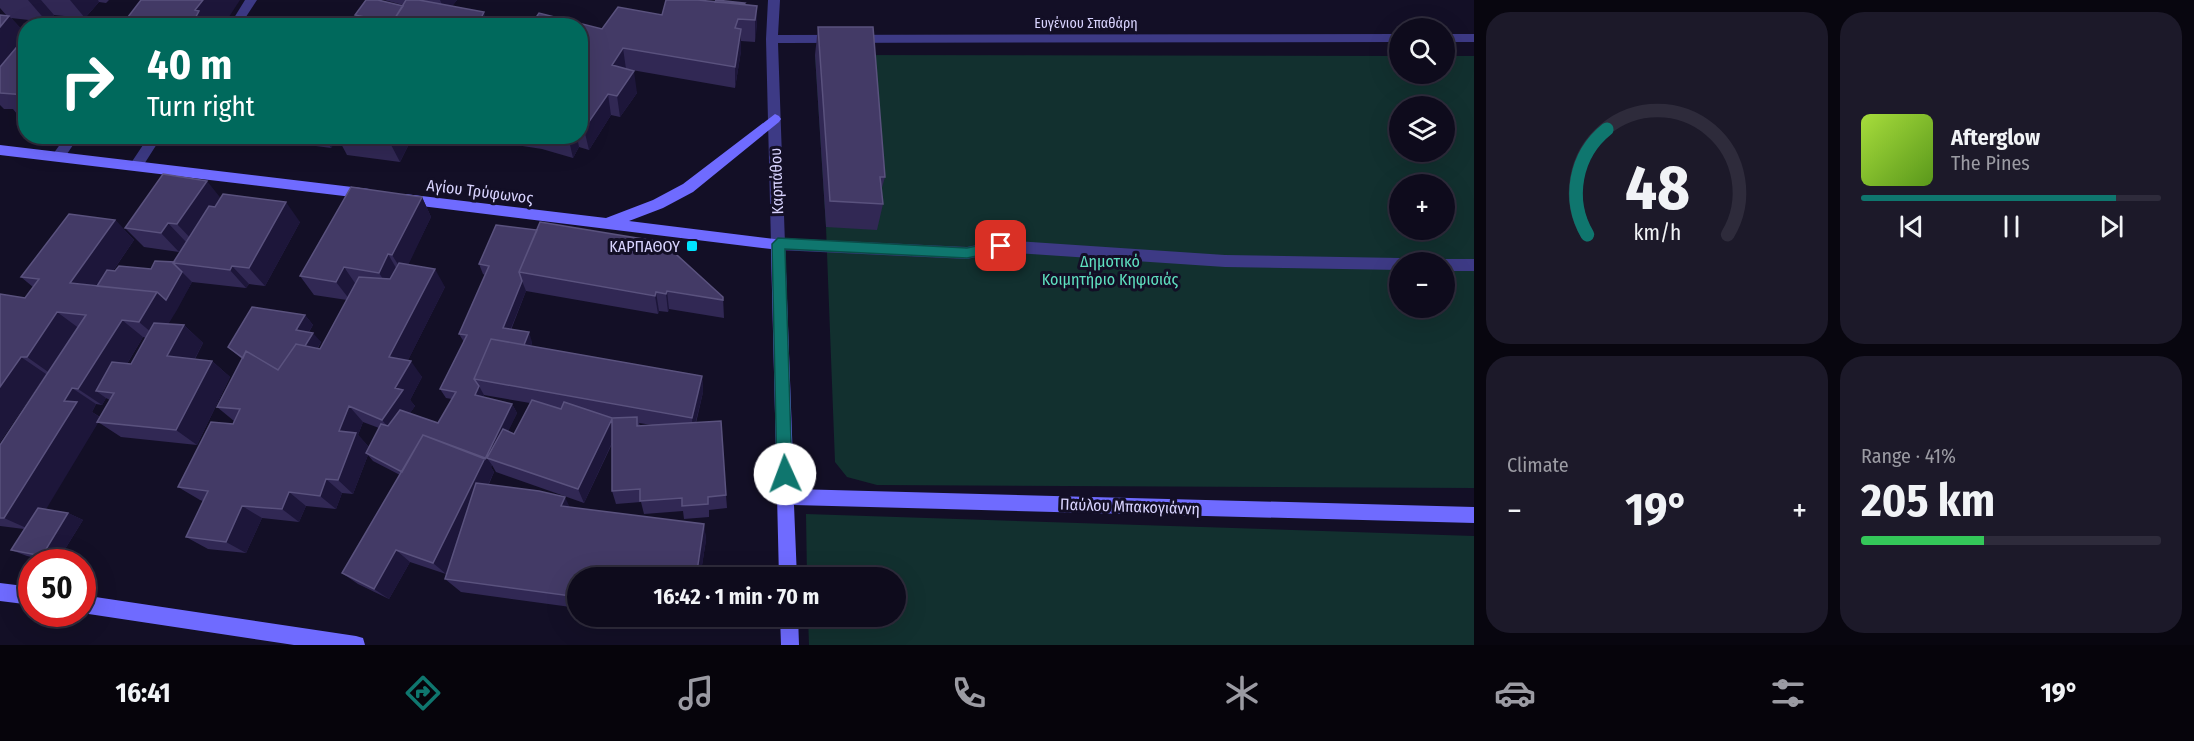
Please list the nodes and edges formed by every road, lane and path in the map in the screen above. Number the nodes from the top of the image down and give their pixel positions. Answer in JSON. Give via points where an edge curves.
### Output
{"nodes":[{"id":1,"x":251,"y":0,"type":"edge"},
{"id":2,"x":774,"y":0,"type":"edge"},
{"id":3,"x":239,"y":18,"type":"edge"},
{"id":4,"x":1389,"y":38,"type":"edge"},
{"id":5,"x":1455,"y":38,"type":"edge"},
{"id":6,"x":1474,"y":38,"type":"edge"},
{"id":7,"x":772,"y":39,"type":"junction"},
{"id":8,"x":775,"y":119,"type":"junction"},
{"id":9,"x":67,"y":144,"type":"edge"},
{"id":10,"x":151,"y":144,"type":"edge"},
{"id":11,"x":0,"y":150,"type":"edge"},
{"id":12,"x":58,"y":157,"type":"junction"},
{"id":13,"x":136,"y":166,"type":"junction"},
{"id":14,"x":607,"y":223,"type":"junction"},
{"id":15,"x":778,"y":244,"type":"junction"},
{"id":16,"x":1389,"y":264,"type":"edge"},
{"id":17,"x":1455,"y":265,"type":"edge"},
{"id":18,"x":1474,"y":265,"type":"edge"},
{"id":19,"x":786,"y":497,"type":"junction"},
{"id":20,"x":1474,"y":515,"type":"edge"},
{"id":21,"x":788,"y":567,"type":"edge"},
{"id":22,"x":0,"y":592,"type":"edge"},
{"id":23,"x":18,"y":594,"type":"edge"},
{"id":24,"x":96,"y":606,"type":"edge"},
{"id":25,"x":789,"y":627,"type":"edge"},
{"id":26,"x":356,"y":645,"type":"edge"},
{"id":27,"x":790,"y":645,"type":"edge"}],
"edges":[{"from":1,"to":3,"type":"street"},
{"from":2,"to":7,"type":"street","name":"Καρπάθου"},
{"from":4,"to":7,"type":"street","name":"Ευγένιου Σπαθάρη"},
{"from":5,"to":6,"type":"street"},
{"from":7,"to":8,"type":"street","name":"Καρπάθου"},
{"from":8,"to":14,"type":"main road","via":[[688,188]]},
{"from":8,"to":15,"type":"street","name":"Καρπάθου"},
{"from":9,"to":12,"type":"street"},
{"from":10,"to":13,"type":"street"},
{"from":11,"to":12,"type":"main road","name":"Αγίου Τρύφωνος"},
{"from":12,"to":13,"type":"main road","name":"Αγίου Τρύφωνος"},
{"from":13,"to":14,"type":"main road","name":"Αγίου Τρύφωνος"},
{"from":14,"to":15,"type":"main road","name":"Αγίου Τρύφωνος"},
{"from":15,"to":16,"type":"street","via":[[967,253],[1001,246],[1225,261]]},
{"from":15,"to":19,"type":"main road","name":"Καρπάθου"},
{"from":17,"to":18,"type":"street"},
{"from":19,"to":20,"type":"main road","name":"Παύλου Μπακογιάννη"},
{"from":19,"to":21,"type":"main road","name":"Καρπάθου"},
{"from":22,"to":23,"type":"main road"},
{"from":24,"to":26,"type":"main road"},
{"from":25,"to":27,"type":"main road"}]}
